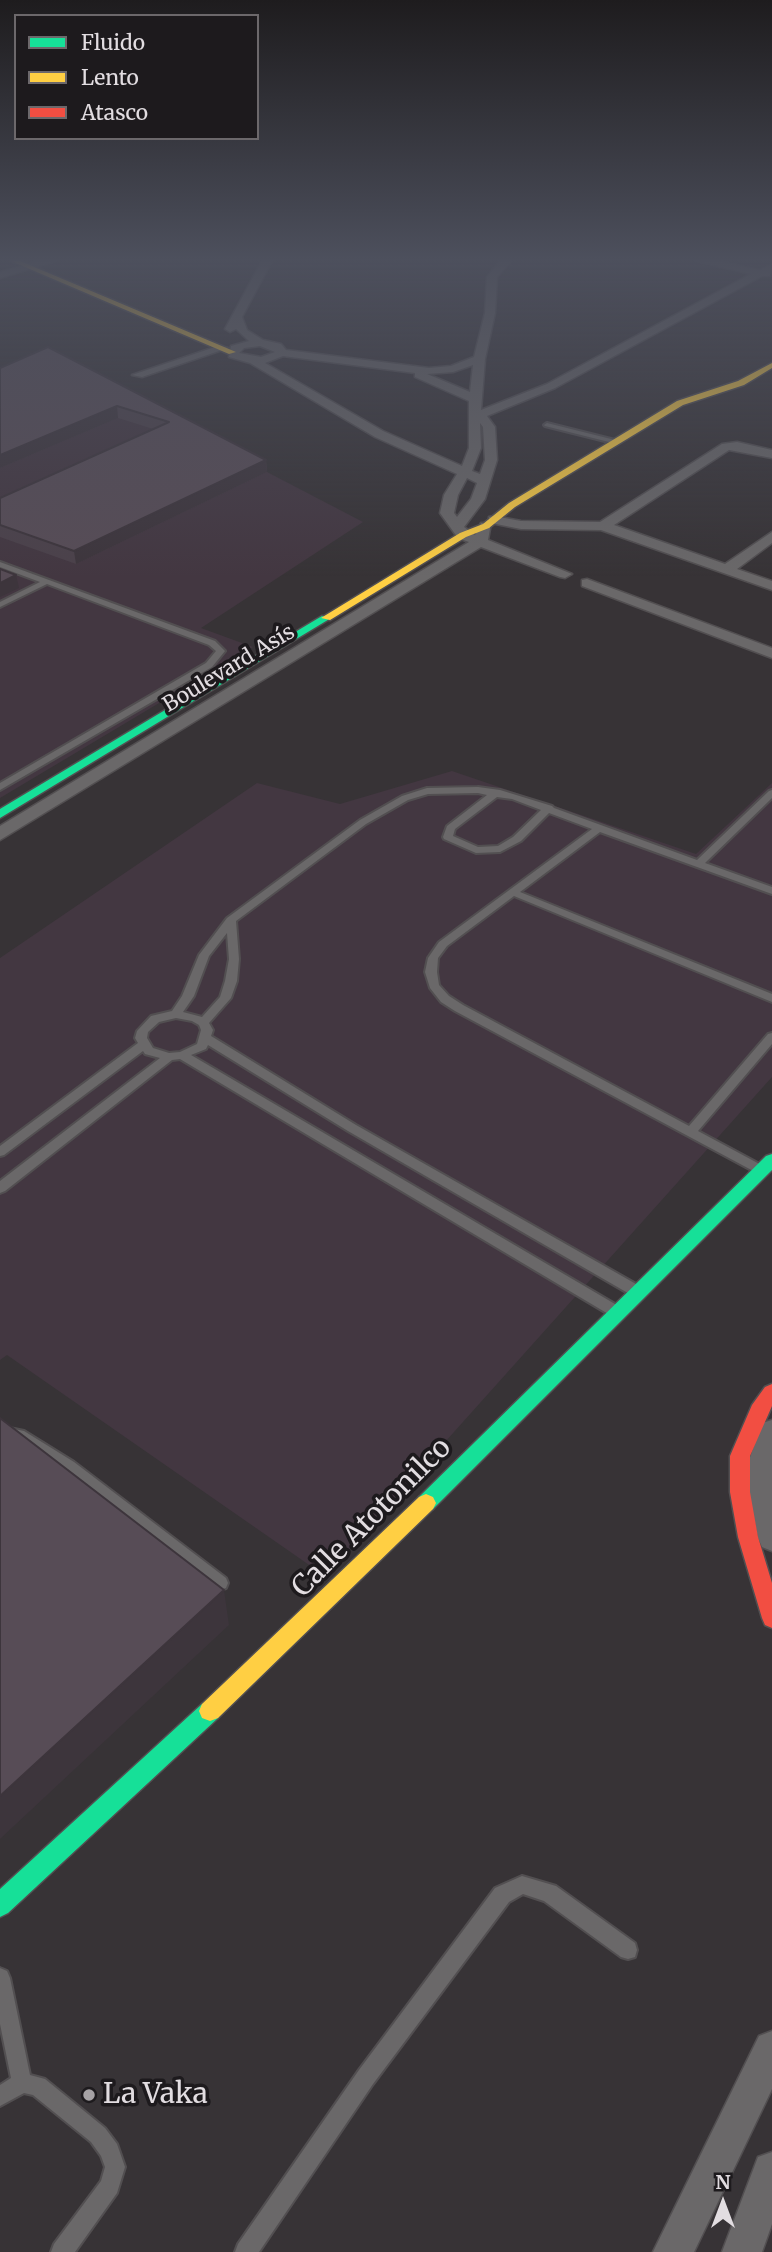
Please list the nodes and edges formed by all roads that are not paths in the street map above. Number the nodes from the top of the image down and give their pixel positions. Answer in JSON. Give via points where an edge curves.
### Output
{"nodes":[{"id":1,"x":170,"y":366,"type":"edge"},
{"id":2,"x":263,"y":366,"type":"edge"},
{"id":3,"x":378,"y":366,"type":"edge"},
{"id":4,"x":460,"y":366,"type":"edge"},
{"id":5,"x":478,"y":366,"type":"edge"},
{"id":6,"x":589,"y":366,"type":"edge"},
{"id":7,"x":740,"y":366,"type":"edge"},
{"id":8,"x":770,"y":366,"type":"edge"},
{"id":9,"x":406,"y":370,"type":"junction"},
{"id":10,"x":138,"y":375,"type":"dead end"},
{"id":11,"x":680,"y":403,"type":"junction"},
{"id":12,"x":477,"y":410,"type":"junction"},
{"id":13,"x":547,"y":425,"type":"dead end"},
{"id":14,"x":617,"y":442,"type":"junction"},
{"id":15,"x":772,"y":454,"type":"edge"},
{"id":16,"x":464,"y":473,"type":"junction"},
{"id":17,"x":484,"y":481,"type":"junction"},
{"id":18,"x":490,"y":523,"type":"junction"},
{"id":19,"x":603,"y":526,"type":"junction"},
{"id":20,"x":460,"y":531,"type":"junction"},
{"id":21,"x":772,"y":536,"type":"edge"},
{"id":22,"x":480,"y":541,"type":"junction"},
{"id":23,"x":0,"y":564,"type":"edge"},
{"id":24,"x":726,"y":570,"type":"junction"},
{"id":25,"x":565,"y":574,"type":"dead end"},
{"id":26,"x":45,"y":582,"type":"junction"},
{"id":27,"x":587,"y":583,"type":"dead end"},
{"id":28,"x":772,"y":586,"type":"edge"},
{"id":29,"x":355,"y":600,"type":"junction"},
{"id":30,"x":0,"y":605,"type":"edge"},
{"id":31,"x":377,"y":606,"type":"junction"},
{"id":32,"x":772,"y":653,"type":"edge"},
{"id":33,"x":261,"y":656,"type":"junction"},
{"id":34,"x":282,"y":663,"type":"junction"},
{"id":35,"x":0,"y":787,"type":"edge"},
{"id":36,"x":497,"y":792,"type":"junction"},
{"id":37,"x":772,"y":793,"type":"edge"},
{"id":38,"x":761,"y":804,"type":"junction"},
{"id":39,"x":549,"y":808,"type":"junction"},
{"id":40,"x":772,"y":808,"type":"edge"},
{"id":41,"x":0,"y":814,"type":"edge"},
{"id":42,"x":600,"y":827,"type":"junction"},
{"id":43,"x":0,"y":834,"type":"edge"},
{"id":44,"x":699,"y":864,"type":"junction"},
{"id":45,"x":772,"y":891,"type":"edge"},
{"id":46,"x":512,"y":892,"type":"junction"},
{"id":47,"x":231,"y":920,"type":"junction"},
{"id":48,"x":772,"y":998,"type":"edge"},
{"id":49,"x":176,"y":1014,"type":"junction"},
{"id":50,"x":203,"y":1023,"type":"junction"},
{"id":51,"x":772,"y":1037,"type":"edge"},
{"id":52,"x":206,"y":1038,"type":"junction"},
{"id":53,"x":144,"y":1045,"type":"junction"},
{"id":54,"x":175,"y":1056,"type":"junction"},
{"id":55,"x":352,"y":1128,"type":"junction"},
{"id":56,"x":691,"y":1131,"type":"junction"},
{"id":57,"x":331,"y":1144,"type":"junction"},
{"id":58,"x":0,"y":1152,"type":"edge"},
{"id":59,"x":766,"y":1165,"type":"edge"},
{"id":60,"x":0,"y":1188,"type":"edge"},
{"id":61,"x":638,"y":1292,"type":"junction"},
{"id":62,"x":617,"y":1312,"type":"junction"},
{"id":63,"x":772,"y":1392,"type":"edge"},
{"id":64,"x":772,"y":1431,"type":"edge"},
{"id":65,"x":0,"y":1432,"type":"edge"},
{"id":66,"x":772,"y":1538,"type":"edge"},
{"id":67,"x":220,"y":1583,"type":"edge"},
{"id":68,"x":772,"y":1618,"type":"edge"},
{"id":69,"x":0,"y":1905,"type":"edge"},
{"id":70,"x":628,"y":1950,"type":"dead end"},
{"id":71,"x":0,"y":1978,"type":"edge"},
{"id":72,"x":772,"y":2049,"type":"edge"},
{"id":73,"x":22,"y":2083,"type":"junction"},
{"id":74,"x":0,"y":2096,"type":"edge"},
{"id":75,"x":772,"y":2171,"type":"edge"},
{"id":76,"x":62,"y":2252,"type":"edge"},
{"id":77,"x":246,"y":2252,"type":"edge"},
{"id":78,"x":673,"y":2252,"type":"edge"},
{"id":79,"x":742,"y":2252,"type":"edge"}],
"edges":[{"from":1,"to":10,"type":"street"},
{"from":2,"to":16,"type":"street","via":[[379,434]]},
{"from":3,"to":9,"type":"street"},
{"from":4,"to":9,"type":"street"},
{"from":5,"to":12,"type":"street"},
{"from":6,"to":12,"type":"street","via":[[551,386]]},
{"from":7,"to":11,"type":"street"},
{"from":8,"to":11,"type":"street","via":[[741,383]]},
{"from":9,"to":12,"type":"street"},
{"from":11,"to":14,"type":"street","name":"Boulevard Asís"},
{"from":12,"to":16,"type":"street","via":[[475,448]]},
{"from":12,"to":17,"type":"street","via":[[489,427],[492,449]]},
{"from":13,"to":14,"type":"lane"},
{"from":14,"to":18,"type":"street","name":"Boulevard Asís"},
{"from":15,"to":19,"type":"street","via":[[726,447]]},
{"from":16,"to":17,"type":"street"},
{"from":16,"to":20,"type":"street","via":[[447,509]]},
{"from":17,"to":20,"type":"street"},
{"from":18,"to":19,"type":"street"},
{"from":18,"to":20,"type":"street","name":"Boulevard Asís"},
{"from":18,"to":22,"type":"street"},
{"from":19,"to":24,"type":"street"},
{"from":20,"to":22,"type":"street"},
{"from":20,"to":29,"type":"street","name":"Boulevard Asís"},
{"from":21,"to":24,"type":"street"},
{"from":22,"to":25,"type":"street"},
{"from":22,"to":31,"type":"street","name":"Boulevard Asís"},
{"from":23,"to":26,"type":"lane"},
{"from":24,"to":28,"type":"street"},
{"from":26,"to":30,"type":"lane"},
{"from":26,"to":35,"type":"lane","via":[[212,643],[221,651],[209,665]]},
{"from":27,"to":32,"type":"street"},
{"from":29,"to":31,"type":"street"},
{"from":29,"to":33,"type":"street","name":"Boulevard Asís"},
{"from":31,"to":34,"type":"street","name":"Boulevard Asís"},
{"from":33,"to":34,"type":"street"},
{"from":33,"to":41,"type":"street","name":"Boulevard Asís"},
{"from":34,"to":43,"type":"street","name":"Boulevard Asís"},
{"from":36,"to":39,"type":"lane"},
{"from":36,"to":39,"type":"lane","via":[[450,828],[448,837],[476,850],[500,849]]},
{"from":36,"to":47,"type":"lane","via":[[453,789],[405,798],[363,822]]},
{"from":37,"to":38,"type":"lane"},
{"from":38,"to":40,"type":"lane"},
{"from":38,"to":44,"type":"lane"},
{"from":39,"to":42,"type":"lane"},
{"from":42,"to":44,"type":"lane"},
{"from":42,"to":46,"type":"lane"},
{"from":44,"to":45,"type":"lane"},
{"from":46,"to":48,"type":"lane"},
{"from":46,"to":56,"type":"lane","via":[[443,944],[433,958],[434,986],[459,1008]]},
{"from":47,"to":49,"type":"lane","via":[[204,955]]},
{"from":47,"to":50,"type":"lane","via":[[231,981],[225,998]]},
{"from":49,"to":50,"type":"lane"},
{"from":49,"to":53,"type":"lane","via":[[148,1024],[141,1038]]},
{"from":50,"to":52,"type":"lane"},
{"from":51,"to":56,"type":"lane"},
{"from":52,"to":54,"type":"lane","via":[[202,1046]]},
{"from":52,"to":55,"type":"lane"},
{"from":53,"to":54,"type":"lane","via":[[149,1051]]},
{"from":53,"to":58,"type":"lane"},
{"from":54,"to":57,"type":"lane"},
{"from":54,"to":60,"type":"lane"},
{"from":55,"to":57,"type":"lane"},
{"from":55,"to":61,"type":"lane"},
{"from":56,"to":59,"type":"lane"},
{"from":57,"to":62,"type":"lane"},
{"from":59,"to":61,"type":"street","name":"Calle Atotonilco"},
{"from":61,"to":62,"type":"street","name":"Calle Atotonilco"},
{"from":62,"to":69,"type":"street","name":"Calle Atotonilco","via":[[297,1630]]},
{"from":63,"to":68,"type":"street","via":[[759,1410],[740,1456],[740,1492],[748,1537]]},
{"from":64,"to":66,"type":"street","via":[[762,1460]]},
{"from":65,"to":67,"type":"lane","via":[[19,1434],[69,1467]]},
{"from":70,"to":77,"type":"lane","via":[[549,1893],[522,1885],[502,1895],[366,2077]]},
{"from":71,"to":73,"type":"lane"},
{"from":72,"to":78,"type":"street"},
{"from":73,"to":74,"type":"lane"},
{"from":73,"to":76,"type":"lane","via":[[38,2086],[98,2135],[115,2167],[100,2203]]},
{"from":75,"to":79,"type":"street"}]}
